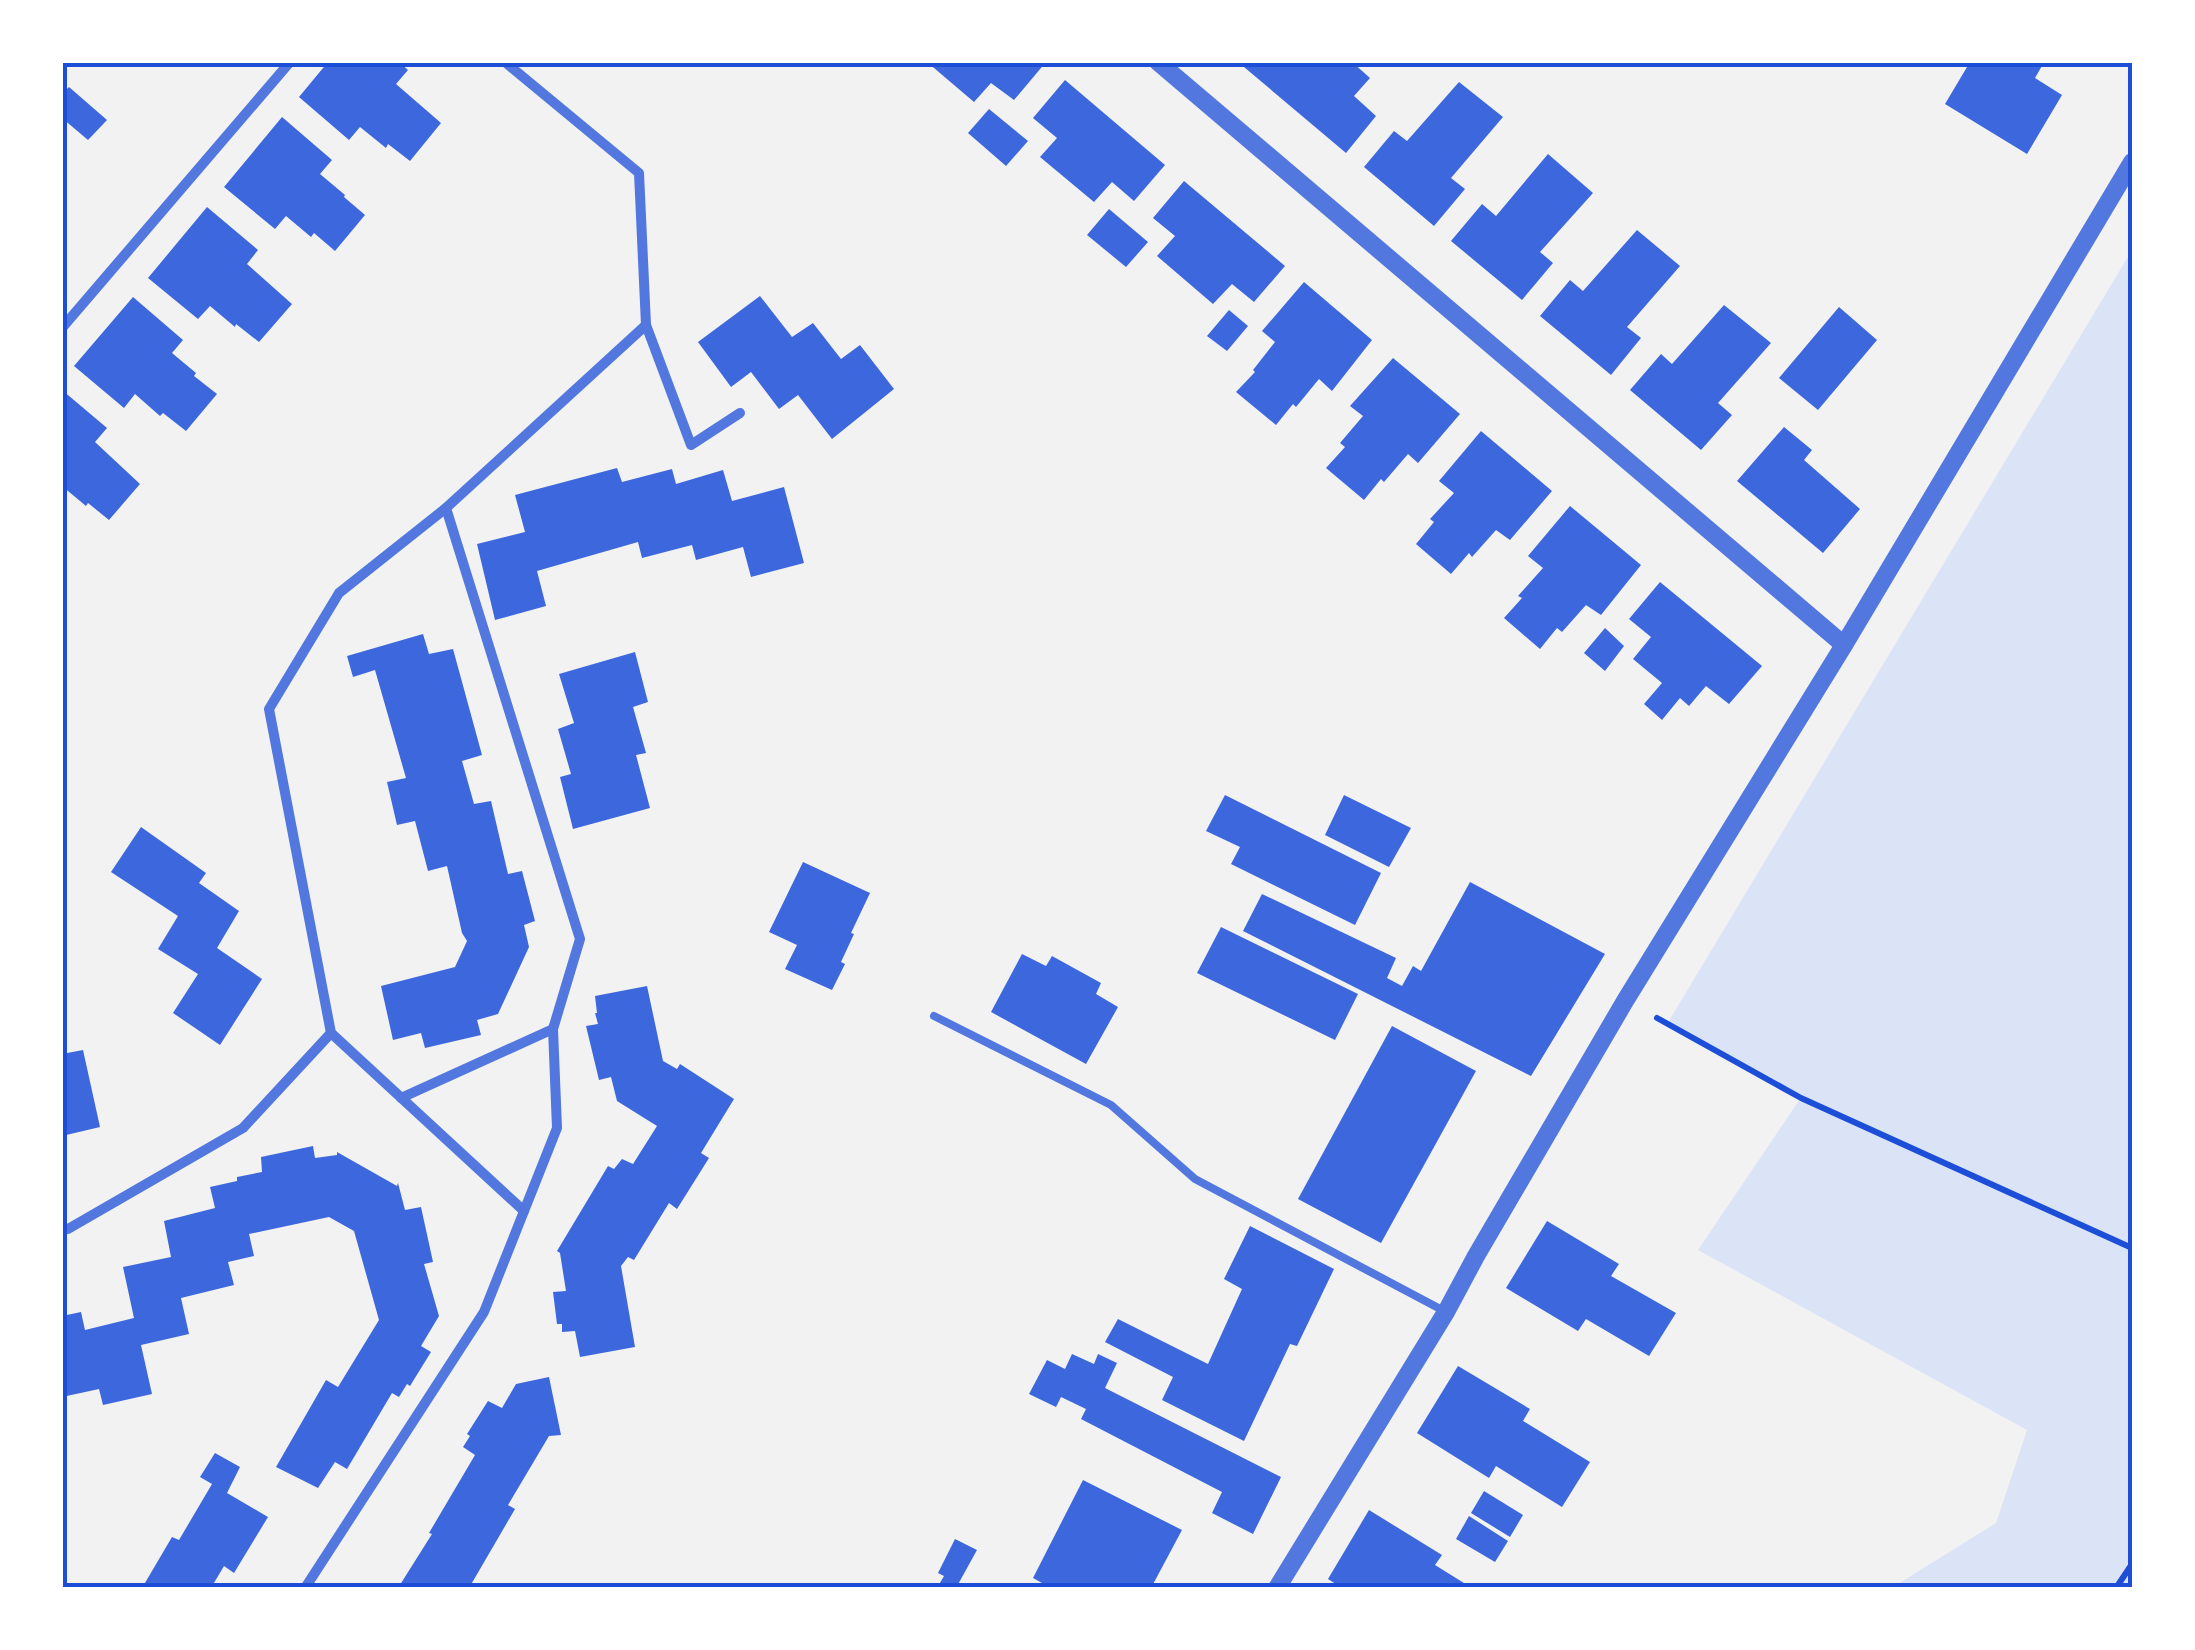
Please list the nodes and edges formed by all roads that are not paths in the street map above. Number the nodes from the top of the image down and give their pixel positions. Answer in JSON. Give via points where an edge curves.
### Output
{"nodes":[{"id":1,"x":290,"y":62,"type":"edge"},
{"id":2,"x":504,"y":62,"type":"edge"},
{"id":3,"x":1158,"y":62,"type":"edge"},
{"id":4,"x":2132,"y":162,"type":"edge"},
{"id":5,"x":646,"y":325,"type":"junction"},
{"id":6,"x":62,"y":328,"type":"edge"},
{"id":7,"x":740,"y":413,"type":"dead end"},
{"id":8,"x":446,"y":508,"type":"junction"},
{"id":9,"x":1844,"y":645,"type":"junction"},
{"id":10,"x":934,"y":1016,"type":"dead end"},
{"id":11,"x":553,"y":1028,"type":"junction"},
{"id":12,"x":332,"y":1033,"type":"junction"},
{"id":13,"x":400,"y":1098,"type":"junction"},
{"id":14,"x":524,"y":1212,"type":"junction"},
{"id":15,"x":68,"y":1230,"type":"dead end"},
{"id":16,"x":1446,"y":1312,"type":"junction"},
{"id":17,"x":305,"y":1588,"type":"edge"},
{"id":18,"x":1277,"y":1588,"type":"edge"}],
"edges":[{"from":1,"to":6,"type":"street"},
{"from":2,"to":5,"type":"street","via":[[638,173]]},
{"from":3,"to":9,"type":"street"},
{"from":4,"to":9,"type":"street"},
{"from":5,"to":7,"type":"street","via":[[691,445]]},
{"from":5,"to":8,"type":"street"},
{"from":8,"to":11,"type":"street","via":[[580,939]]},
{"from":8,"to":12,"type":"street","via":[[339,593],[269,709]]},
{"from":9,"to":16,"type":"street","via":[[1625,1001]]},
{"from":10,"to":16,"type":"lane","via":[[1110,1105],[1196,1180]]},
{"from":11,"to":13,"type":"street"},
{"from":11,"to":14,"type":"street","via":[[557,1128]]},
{"from":12,"to":13,"type":"street"},
{"from":12,"to":15,"type":"street","via":[[243,1128]]},
{"from":13,"to":14,"type":"street"},
{"from":14,"to":17,"type":"street","via":[[484,1312]]},
{"from":16,"to":18,"type":"street"}]}
